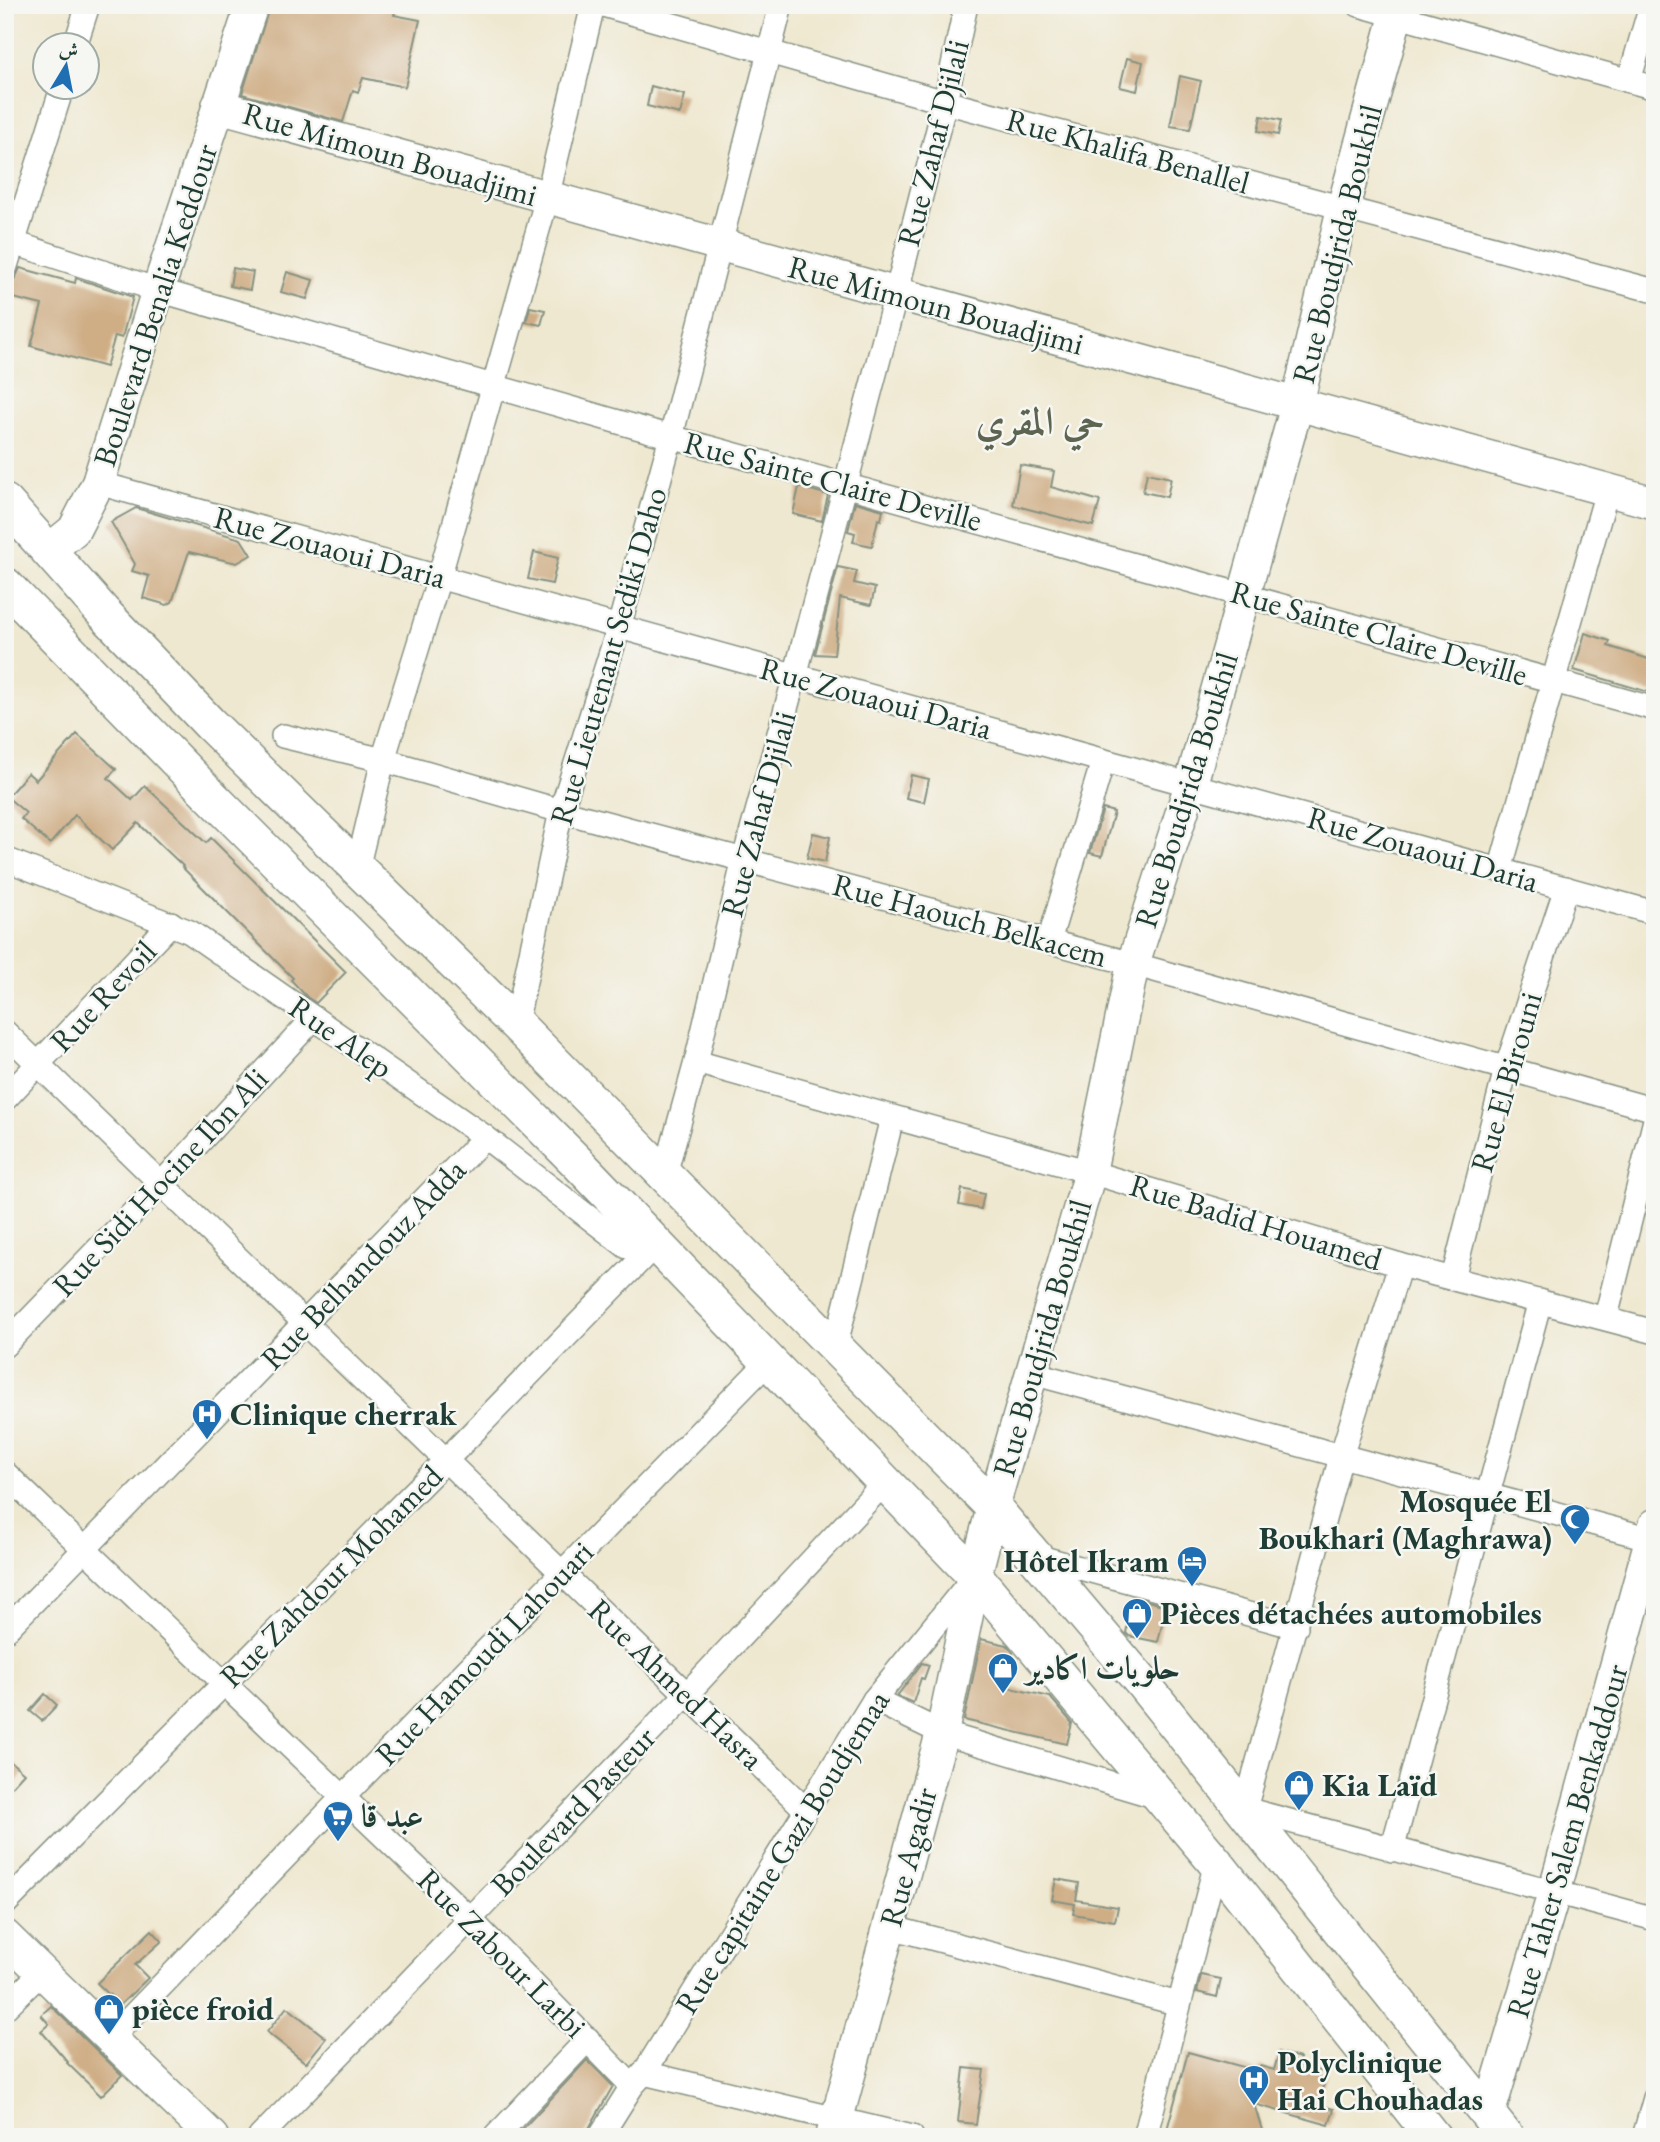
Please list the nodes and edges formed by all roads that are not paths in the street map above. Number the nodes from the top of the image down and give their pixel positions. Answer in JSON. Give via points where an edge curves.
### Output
{"nodes":[{"id":1,"x":88,"y":5,"type":"edge"},
{"id":2,"x":252,"y":5,"type":"edge"},
{"id":3,"x":593,"y":5,"type":"edge"},
{"id":4,"x":603,"y":5,"type":"edge"},
{"id":5,"x":781,"y":5,"type":"edge"},
{"id":6,"x":966,"y":5,"type":"edge"},
{"id":7,"x":1359,"y":5,"type":"edge"},
{"id":8,"x":1651,"y":5,"type":"edge"},
{"id":9,"x":1397,"y":10,"type":"edge"},
{"id":10,"x":79,"y":32,"type":"edge"},
{"id":11,"x":769,"y":53,"type":"junction"},
{"id":12,"x":1629,"y":81,"type":"junction"},
{"id":13,"x":1655,"y":88,"type":"edge"},
{"id":14,"x":58,"y":102,"type":"edge"},
{"id":15,"x":945,"y":102,"type":"junction"},
{"id":16,"x":218,"y":106,"type":"junction"},
{"id":17,"x":547,"y":198,"type":"junction"},
{"id":18,"x":1343,"y":208,"type":"junction"},
{"id":19,"x":14,"y":243,"type":"junction"},
{"id":20,"x":720,"y":245,"type":"junction"},
{"id":21,"x":5,"y":269,"type":"edge"},
{"id":22,"x":158,"y":290,"type":"junction"},
{"id":23,"x":1655,"y":291,"type":"edge"},
{"id":24,"x":896,"y":294,"type":"junction"},
{"id":25,"x":493,"y":386,"type":"junction"},
{"id":26,"x":1297,"y":405,"type":"junction"},
{"id":27,"x":671,"y":437,"type":"junction"},
{"id":28,"x":98,"y":483,"type":"junction"},
{"id":29,"x":846,"y":485,"type":"junction"},
{"id":30,"x":1607,"y":491,"type":"junction"},
{"id":31,"x":5,"y":502,"type":"edge"},
{"id":32,"x":1655,"y":503,"type":"edge"},
{"id":33,"x":48,"y":551,"type":"junction"},
{"id":34,"x":439,"y":578,"type":"junction"},
{"id":35,"x":5,"y":585,"type":"edge"},
{"id":36,"x":1244,"y":595,"type":"junction"},
{"id":37,"x":619,"y":627,"type":"junction"},
{"id":38,"x":796,"y":676,"type":"junction"},
{"id":39,"x":1552,"y":681,"type":"junction"},
{"id":40,"x":1655,"y":709,"type":"edge"},
{"id":41,"x":284,"y":736,"type":"dead end"},
{"id":42,"x":383,"y":760,"type":"junction"},
{"id":43,"x":1103,"y":761,"type":"junction"},
{"id":44,"x":1191,"y":784,"type":"junction"},
{"id":45,"x":561,"y":811,"type":"junction"},
{"id":46,"x":5,"y":859,"type":"edge"},
{"id":47,"x":744,"y":859,"type":"junction"},
{"id":48,"x":357,"y":869,"type":"junction"},
{"id":49,"x":1500,"y":870,"type":"junction"},
{"id":50,"x":1566,"y":888,"type":"junction"},
{"id":51,"x":1653,"y":907,"type":"edge"},
{"id":52,"x":171,"y":923,"type":"junction"},
{"id":53,"x":1049,"y":941,"type":"junction"},
{"id":54,"x":1133,"y":964,"type":"junction"},
{"id":55,"x":314,"y":1018,"type":"junction"},
{"id":56,"x":516,"y":1024,"type":"junction"},
{"id":57,"x":5,"y":1032,"type":"edge"},
{"id":58,"x":696,"y":1062,"type":"junction"},
{"id":59,"x":40,"y":1065,"type":"junction"},
{"id":60,"x":1506,"y":1069,"type":"junction"},
{"id":61,"x":5,"y":1099,"type":"edge"},
{"id":62,"x":1655,"y":1110,"type":"edge"},
{"id":63,"x":892,"y":1118,"type":"junction"},
{"id":64,"x":1655,"y":1120,"type":"edge"},
{"id":65,"x":485,"y":1138,"type":"junction"},
{"id":66,"x":1090,"y":1172,"type":"junction"},
{"id":67,"x":664,"y":1174,"type":"junction"},
{"id":68,"x":161,"y":1184,"type":"junction"},
{"id":69,"x":655,"y":1245,"type":"junction"},
{"id":70,"x":1400,"y":1265,"type":"junction"},
{"id":71,"x":1453,"y":1278,"type":"junction"},
{"id":72,"x":1540,"y":1301,"type":"junction"},
{"id":73,"x":1606,"y":1317,"type":"junction"},
{"id":74,"x":304,"y":1325,"type":"junction"},
{"id":75,"x":1655,"y":1332,"type":"edge"},
{"id":76,"x":5,"y":1345,"type":"edge"},
{"id":77,"x":835,"y":1348,"type":"junction"},
{"id":78,"x":769,"y":1361,"type":"junction"},
{"id":79,"x":1032,"y":1373,"type":"junction"},
{"id":80,"x":1341,"y":1457,"type":"junction"},
{"id":81,"x":446,"y":1460,"type":"junction"},
{"id":82,"x":5,"y":1473,"type":"edge"},
{"id":83,"x":885,"y":1482,"type":"junction"},
{"id":84,"x":1489,"y":1494,"type":"junction"},
{"id":85,"x":993,"y":1507,"type":"junction"},
{"id":86,"x":1654,"y":1535,"type":"edge"},
{"id":87,"x":85,"y":1550,"type":"junction"},
{"id":88,"x":1036,"y":1556,"type":"junction"},
{"id":89,"x":562,"y":1574,"type":"junction"},
{"id":90,"x":975,"y":1576,"type":"junction"},
{"id":91,"x":1296,"y":1627,"type":"junction"},
{"id":92,"x":5,"y":1631,"type":"edge"},
{"id":93,"x":224,"y":1684,"type":"junction"},
{"id":94,"x":686,"y":1695,"type":"junction"},
{"id":95,"x":874,"y":1700,"type":"junction"},
{"id":96,"x":942,"y":1733,"type":"junction"},
{"id":97,"x":343,"y":1797,"type":"junction"},
{"id":98,"x":1161,"y":1798,"type":"junction"},
{"id":99,"x":1245,"y":1809,"type":"junction"},
{"id":100,"x":806,"y":1810,"type":"junction"},
{"id":101,"x":1392,"y":1850,"type":"junction"},
{"id":102,"x":1216,"y":1863,"type":"junction"},
{"id":103,"x":1554,"y":1893,"type":"junction"},
{"id":104,"x":5,"y":1904,"type":"edge"},
{"id":105,"x":469,"y":1918,"type":"junction"},
{"id":106,"x":1655,"y":1919,"type":"edge"},
{"id":107,"x":890,"y":1927,"type":"junction"},
{"id":108,"x":5,"y":1936,"type":"edge"},
{"id":109,"x":43,"y":1971,"type":"junction"},
{"id":110,"x":1179,"y":2004,"type":"junction"},
{"id":111,"x":5,"y":2008,"type":"edge"},
{"id":112,"x":112,"y":2037,"type":"junction"},
{"id":113,"x":588,"y":2039,"type":"junction"},
{"id":114,"x":638,"y":2080,"type":"junction"},
{"id":115,"x":1655,"y":2098,"type":"edge"},
{"id":116,"x":1497,"y":2126,"type":"edge"},
{"id":117,"x":835,"y":2128,"type":"edge"},
{"id":118,"x":212,"y":2137,"type":"edge"},
{"id":119,"x":260,"y":2137,"type":"edge"},
{"id":120,"x":495,"y":2137,"type":"edge"},
{"id":121,"x":600,"y":2137,"type":"edge"},
{"id":122,"x":912,"y":2137,"type":"edge"},
{"id":123,"x":1145,"y":2137,"type":"edge"},
{"id":124,"x":1433,"y":2137,"type":"edge"},
{"id":125,"x":1644,"y":2137,"type":"edge"}],
"edges":[{"from":1,"to":10,"type":"street"},
{"from":2,"to":16,"type":"street","name":"Boulevard Benalia Keddour"},
{"from":3,"to":17,"type":"street"},
{"from":4,"to":11,"type":"street","name":"Rue Khalifa Benallel"},
{"from":5,"to":11,"type":"street","name":"Rue Lieutenant Sediki Daho"},
{"from":6,"to":15,"type":"street","name":"Rue Zahaf Djilali"},
{"from":7,"to":9,"type":"street"},
{"from":8,"to":12,"type":"street"},
{"from":9,"to":12,"type":"street"},
{"from":9,"to":18,"type":"street","name":"Rue Boudjrida Boukhil"},
{"from":11,"to":15,"type":"street","name":"Rue Khalifa Benallel"},
{"from":11,"to":20,"type":"street","name":"Rue Lieutenant Sediki Daho"},
{"from":12,"to":13,"type":"street"},
{"from":14,"to":19,"type":"street"},
{"from":15,"to":18,"type":"street","name":"Rue Khalifa Benallel"},
{"from":15,"to":24,"type":"street","name":"Rue Zahaf Djilali"},
{"from":16,"to":17,"type":"street","name":"Rue Mimoun Bouadjimi"},
{"from":16,"to":22,"type":"street","name":"Boulevard Benalia Keddour"},
{"from":17,"to":20,"type":"street","name":"Rue Mimoun Bouadjimi"},
{"from":17,"to":25,"type":"street"},
{"from":18,"to":23,"type":"street","name":"Rue Khalifa Benallel"},
{"from":18,"to":26,"type":"street","name":"Rue Boudjrida Boukhil"},
{"from":19,"to":21,"type":"street"},
{"from":19,"to":22,"type":"street","name":"Rue Sainte Claire Deville"},
{"from":20,"to":24,"type":"street","name":"Rue Mimoun Bouadjimi"},
{"from":20,"to":27,"type":"street","name":"Rue Lieutenant Sediki Daho"},
{"from":22,"to":25,"type":"street","name":"Rue Sainte Claire Deville"},
{"from":22,"to":28,"type":"street","name":"Boulevard Benalia Keddour"},
{"from":24,"to":26,"type":"street","name":"Rue Mimoun Bouadjimi"},
{"from":24,"to":29,"type":"street","name":"Rue Zahaf Djilali"},
{"from":25,"to":27,"type":"street","name":"Rue Sainte Claire Deville"},
{"from":25,"to":34,"type":"street"},
{"from":26,"to":30,"type":"street","name":"Rue Mimoun Bouadjimi"},
{"from":26,"to":36,"type":"street","name":"Rue Boudjrida Boukhil"},
{"from":27,"to":29,"type":"street","name":"Rue Sainte Claire Deville"},
{"from":27,"to":37,"type":"street","name":"Rue Lieutenant Sediki Daho"},
{"from":28,"to":33,"type":"street","name":"Boulevard Benalia Keddour","via":[[74,530]]},
{"from":28,"to":34,"type":"street","name":"Rue Zouaoui Daria"},
{"from":29,"to":36,"type":"street","name":"Rue Sainte Claire Deville"},
{"from":29,"to":38,"type":"street","name":"Rue Zahaf Djilali"},
{"from":30,"to":32,"type":"street","name":"Rue Mimoun Bouadjimi"},
{"from":30,"to":39,"type":"street"},
{"from":31,"to":33,"type":"main road"},
{"from":33,"to":48,"type":"main road","via":[[201,715]]},
{"from":34,"to":37,"type":"street","name":"Rue Zouaoui Daria"},
{"from":34,"to":42,"type":"street"},
{"from":35,"to":69,"type":"main road"},
{"from":36,"to":39,"type":"street","name":"Rue Sainte Claire Deville"},
{"from":36,"to":44,"type":"street","name":"Rue Boudjrida Boukhil"},
{"from":37,"to":38,"type":"street","name":"Rue Zouaoui Daria"},
{"from":37,"to":45,"type":"street","name":"Rue Lieutenant Sediki Daho"},
{"from":38,"to":43,"type":"street","name":"Rue Zouaoui Daria"},
{"from":38,"to":47,"type":"street","name":"Rue Zahaf Djilali"},
{"from":39,"to":40,"type":"street","name":"Rue Sainte Claire Deville"},
{"from":39,"to":49,"type":"street"},
{"from":41,"to":42,"type":"street","name":"Rue Haouch Belkacem"},
{"from":42,"to":45,"type":"street","name":"Rue Haouch Belkacem"},
{"from":42,"to":48,"type":"street"},
{"from":43,"to":44,"type":"street","name":"Rue Zouaoui Daria"},
{"from":43,"to":53,"type":"street"},
{"from":44,"to":49,"type":"street","name":"Rue Zouaoui Daria"},
{"from":44,"to":54,"type":"street","name":"Rue Boudjrida Boukhil"},
{"from":45,"to":47,"type":"street","name":"Rue Haouch Belkacem"},
{"from":45,"to":56,"type":"street","name":"Rue Lieutenant Sediki Daho"},
{"from":46,"to":52,"type":"street","name":"Rue Alep"},
{"from":47,"to":53,"type":"street","name":"Rue Haouch Belkacem"},
{"from":47,"to":58,"type":"street","name":"Rue Zahaf Djilali"},
{"from":48,"to":56,"type":"main road"},
{"from":49,"to":50,"type":"street","name":"Rue Zouaoui Daria"},
{"from":50,"to":51,"type":"street","name":"Rue Zouaoui Daria"},
{"from":50,"to":60,"type":"street","name":"Rue El Birouni"},
{"from":52,"to":55,"type":"street","name":"Rue Alep"},
{"from":52,"to":59,"type":"street","name":"Rue Revoil"},
{"from":53,"to":54,"type":"street","name":"Rue Haouch Belkacem"},
{"from":54,"to":60,"type":"street","name":"Rue Haouch Belkacem"},
{"from":54,"to":66,"type":"street","name":"Rue Boudjrida Boukhil"},
{"from":55,"to":65,"type":"street","name":"Rue Alep"},
{"from":55,"to":68,"type":"street","name":"Rue Sidi Hocine Ibn Ali"},
{"from":56,"to":67,"type":"main road"},
{"from":57,"to":59,"type":"street","name":"Rue Ahmed Hasra"},
{"from":58,"to":63,"type":"street","name":"Rue Badid Houamed"},
{"from":58,"to":67,"type":"street","name":"Rue Zahaf Djilali"},
{"from":59,"to":61,"type":"street","name":"Rue Revoil"},
{"from":59,"to":68,"type":"street","name":"Rue Ahmed Hasra"},
{"from":60,"to":62,"type":"street","name":"Rue Haouch Belkacem"},
{"from":60,"to":71,"type":"street","name":"Rue El Birouni"},
{"from":63,"to":66,"type":"street","name":"Rue Badid Houamed"},
{"from":63,"to":77,"type":"street"},
{"from":64,"to":73,"type":"street"},
{"from":65,"to":69,"type":"street","name":"Rue Alep","via":[[627,1247]]},
{"from":65,"to":74,"type":"street","name":"Rue Belhandouz Adda"},
{"from":66,"to":70,"type":"street","name":"Rue Badid Houamed"},
{"from":66,"to":79,"type":"street","name":"Rue Boudjrida Boukhil"},
{"from":67,"to":77,"type":"main road"},
{"from":68,"to":74,"type":"street","name":"Rue Ahmed Hasra"},
{"from":68,"to":76,"type":"street","name":"Rue Sidi Hocine Ibn Ali"},
{"from":69,"to":78,"type":"main road"},
{"from":69,"to":81,"type":"street","name":"Rue Zahdour Mohamed"},
{"from":70,"to":71,"type":"street","name":"Rue Badid Houamed"},
{"from":70,"to":80,"type":"street"},
{"from":71,"to":72,"type":"street","name":"Rue Badid Houamed"},
{"from":72,"to":73,"type":"street","name":"Rue Badid Houamed"},
{"from":72,"to":84,"type":"street"},
{"from":73,"to":75,"type":"street","name":"Rue Badid Houamed"},
{"from":74,"to":81,"type":"street","name":"Rue Ahmed Hasra"},
{"from":74,"to":87,"type":"street","name":"Rue Belhandouz Adda"},
{"from":77,"to":85,"type":"main road"},
{"from":78,"to":83,"type":"main road"},
{"from":78,"to":89,"type":"street","name":"Rue Hamoudi Lahouari"},
{"from":79,"to":80,"type":"street"},
{"from":79,"to":85,"type":"street","name":"Rue Boudjrida Boukhil"},
{"from":80,"to":84,"type":"street"},
{"from":80,"to":91,"type":"street"},
{"from":81,"to":89,"type":"street","name":"Rue Ahmed Hasra"},
{"from":81,"to":93,"type":"street","name":"Rue Zahdour Mohamed"},
{"from":82,"to":87,"type":"street","name":"Rue Zabour Larbi"},
{"from":83,"to":90,"type":"main road"},
{"from":83,"to":94,"type":"street","name":"Boulevard Pasteur"},
{"from":84,"to":86,"type":"street"},
{"from":84,"to":101,"type":"street"},
{"from":85,"to":88,"type":"main road"},
{"from":85,"to":90,"type":"street","name":"Rue Boudjrida Boukhil"},
{"from":86,"to":103,"type":"street","name":"Rue Taher Salem Benkaddour"},
{"from":87,"to":92,"type":"street","name":"Rue Belhandouz Adda"},
{"from":87,"to":93,"type":"street","name":"Rue Zabour Larbi"},
{"from":88,"to":91,"type":"street"},
{"from":88,"to":99,"type":"main road"},
{"from":89,"to":94,"type":"street","name":"Rue Ahmed Hasra"},
{"from":89,"to":97,"type":"street","name":"Rue Hamoudi Lahouari"},
{"from":90,"to":95,"type":"street","name":"Rue capitaine Gazi Boudjemaa"},
{"from":90,"to":96,"type":"street","name":"Rue Agadir"},
{"from":90,"to":98,"type":"main road"},
{"from":91,"to":99,"type":"street"},
{"from":93,"to":97,"type":"street","name":"Rue Zabour Larbi"},
{"from":93,"to":104,"type":"street","name":"Rue Zahdour Mohamed"},
{"from":94,"to":100,"type":"street","name":"Rue Ahmed Hasra"},
{"from":94,"to":105,"type":"street","name":"Boulevard Pasteur"},
{"from":95,"to":96,"type":"street"},
{"from":95,"to":100,"type":"street","name":"Rue capitaine Gazi Boudjemaa"},
{"from":96,"to":98,"type":"street"},
{"from":96,"to":107,"type":"street","name":"Rue Agadir"},
{"from":97,"to":105,"type":"street","name":"Rue Zabour Larbi"},
{"from":97,"to":112,"type":"street","name":"Rue Hamoudi Lahouari"},
{"from":98,"to":102,"type":"main road"},
{"from":99,"to":101,"type":"street"},
{"from":99,"to":116,"type":"main road"},
{"from":100,"to":114,"type":"street","name":"Rue capitaine Gazi Boudjemaa"},
{"from":101,"to":103,"type":"street"},
{"from":102,"to":110,"type":"street"},
{"from":102,"to":124,"type":"main road"},
{"from":103,"to":106,"type":"street"},
{"from":103,"to":116,"type":"street","name":"Rue Taher Salem Benkaddour"},
{"from":105,"to":113,"type":"street","name":"Rue Zabour Larbi"},
{"from":105,"to":119,"type":"street","name":"Boulevard Pasteur"},
{"from":107,"to":110,"type":"street"},
{"from":107,"to":117,"type":"street","name":"Rue Agadir"},
{"from":108,"to":109,"type":"street"},
{"from":109,"to":111,"type":"street"},
{"from":109,"to":112,"type":"street"},
{"from":110,"to":123,"type":"street"},
{"from":112,"to":118,"type":"street"},
{"from":113,"to":114,"type":"street","name":"Rue Zabour Larbi"},
{"from":113,"to":120,"type":"street"},
{"from":114,"to":117,"type":"street"},
{"from":114,"to":121,"type":"street","name":"Rue capitaine Gazi Boudjemaa"},
{"from":115,"to":125,"type":"street"},
{"from":117,"to":122,"type":"street"}]}
